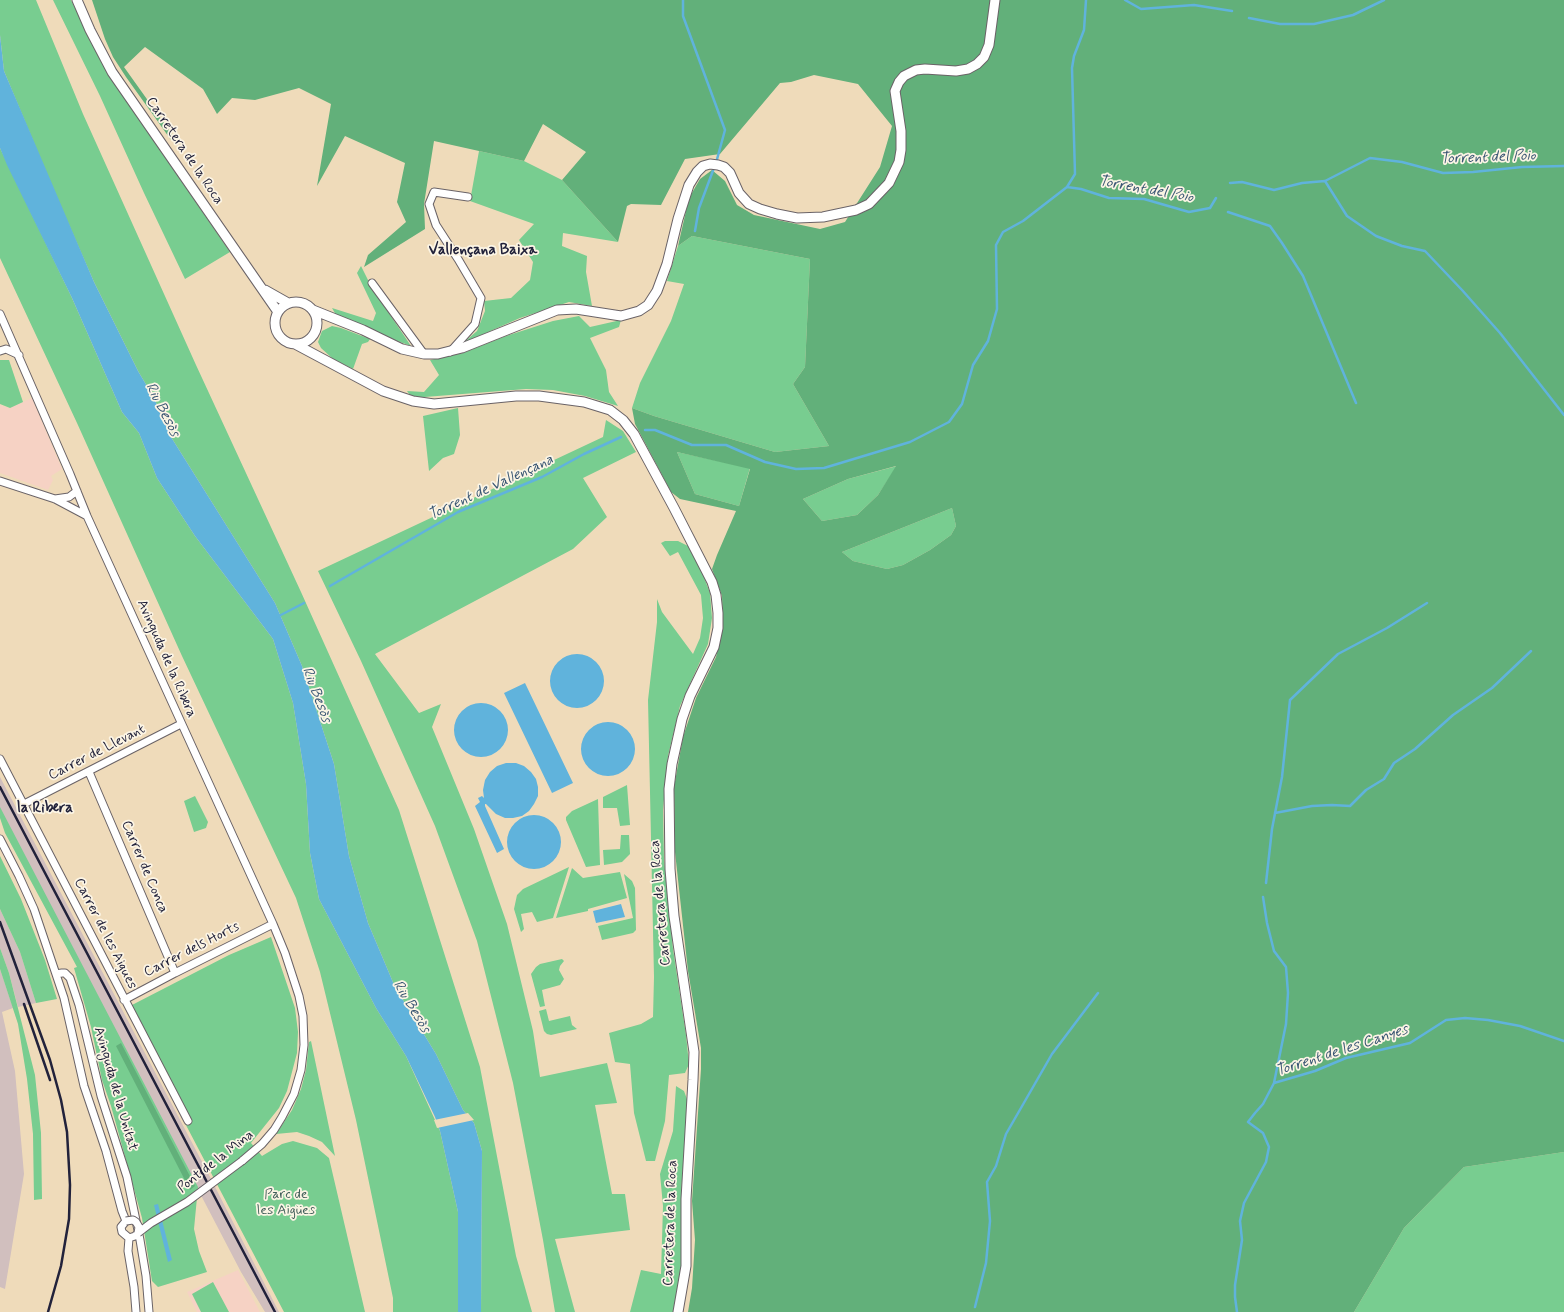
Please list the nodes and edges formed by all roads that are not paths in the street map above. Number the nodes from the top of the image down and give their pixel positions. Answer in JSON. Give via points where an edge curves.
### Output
{"nodes":[{"id":1,"x":77,"y":0,"type":"edge"},
{"id":2,"x":995,"y":0,"type":"edge"},
{"id":3,"x":468,"y":197,"type":"dead end"},
{"id":4,"x":372,"y":283,"type":"dead end"},
{"id":5,"x":261,"y":287,"type":"junction"},
{"id":6,"x":288,"y":304,"type":"junction"},
{"id":7,"x":313,"y":310,"type":"junction"},
{"id":8,"x":278,"y":312,"type":"junction"},
{"id":9,"x":1,"y":319,"type":"edge"},
{"id":10,"x":337,"y":320,"type":"junction"},
{"id":11,"x":317,"y":324,"type":"junction"},
{"id":12,"x":310,"y":338,"type":"junction"},
{"id":13,"x":295,"y":344,"type":"junction"},
{"id":14,"x":0,"y":351,"type":"edge"},
{"id":15,"x":450,"y":352,"type":"junction"},
{"id":16,"x":19,"y":354,"type":"junction"},
{"id":17,"x":316,"y":354,"type":"junction"},
{"id":18,"x":424,"y":354,"type":"junction"},
{"id":19,"x":0,"y":481,"type":"edge"},
{"id":20,"x":77,"y":491,"type":"junction"},
{"id":21,"x":55,"y":500,"type":"junction"},
{"id":22,"x":86,"y":516,"type":"junction"},
{"id":23,"x":181,"y":724,"type":"junction"},
{"id":24,"x":0,"y":759,"type":"edge"},
{"id":25,"x":89,"y":772,"type":"junction"},
{"id":26,"x":24,"y":804,"type":"junction"},
{"id":27,"x":0,"y":839,"type":"edge"},
{"id":28,"x":273,"y":924,"type":"junction"},
{"id":29,"x":175,"y":973,"type":"junction"},
{"id":30,"x":56,"y":974,"type":"junction"},
{"id":31,"x":124,"y":1000,"type":"junction"},
{"id":32,"x":303,"y":1016,"type":"joint"},
{"id":33,"x":188,"y":1121,"type":"dead end"},
{"id":34,"x":126,"y":1221,"type":"junction"},
{"id":35,"x":151,"y":1223,"type":"junction"},
{"id":36,"x":138,"y":1224,"type":"junction"},
{"id":37,"x":138,"y":1233,"type":"junction"},
{"id":38,"x":129,"y":1238,"type":"junction"},
{"id":39,"x":136,"y":1312,"type":"edge"},
{"id":40,"x":149,"y":1312,"type":"edge"},
{"id":41,"x":678,"y":1312,"type":"edge"}],
"edges":[{"from":1,"to":5,"type":"street","name":"Carretera de la Roca","via":[[112,72]]},
{"from":2,"to":15,"type":"street","via":[[989,45],[984,57],[977,64],[956,71],[916,70],[904,76],[899,82],[895,91],[901,131],[899,162],[889,183],[869,204],[856,210],[823,217],[797,218],[777,214],[749,204],[739,193],[730,173],[724,167],[710,164],[703,166],[689,185],[667,264],[657,291],[648,305],[639,311],[621,316],[576,309],[557,310]]},
{"from":3,"to":15,"type":"street","via":[[434,192],[429,204],[436,225],[481,298],[475,324]]},
{"from":4,"to":18,"type":"street"},
{"from":5,"to":6,"type":"street"},
{"from":5,"to":8,"type":"street","name":"Carretera de la Roca"},
{"from":6,"to":7,"type":"street","via":[[302,302]]},
{"from":6,"to":8,"type":"street"},
{"from":7,"to":10,"type":"street"},
{"from":7,"to":11,"type":"street"},
{"from":8,"to":13,"type":"street","via":[[275,321],[277,331],[286,341]]},
{"from":9,"to":16,"type":"street","name":"Avinguda de la Ribera"},
{"from":10,"to":11,"type":"street"},
{"from":10,"to":18,"type":"street","via":[[402,349]]},
{"from":11,"to":12,"type":"street"},
{"from":12,"to":13,"type":"street"},
{"from":12,"to":17,"type":"street"},
{"from":13,"to":17,"type":"street"},
{"from":14,"to":16,"type":"street","via":[[6,349]]},
{"from":15,"to":18,"type":"street"},
{"from":16,"to":20,"type":"street","name":"Avinguda de la Ribera"},
{"from":17,"to":41,"type":"street","name":"Carretera de la Roca","via":[[383,391],[414,401],[434,404],[539,396],[584,402],[610,410],[623,420],[634,434],[712,582],[716,595],[718,628],[714,647],[690,696],[682,719],[669,789],[670,869],[674,916],[694,1052],[686,1199],[686,1266]]},
{"from":19,"to":21,"type":"street"},
{"from":20,"to":21,"type":"street","via":[[69,497]]},
{"from":20,"to":22,"type":"street","name":"Avinguda de la Ribera"},
{"from":21,"to":22,"type":"street"},
{"from":22,"to":23,"type":"street","name":"Avinguda de la Ribera"},
{"from":23,"to":25,"type":"street","name":"Carrer de Llevant"},
{"from":23,"to":28,"type":"street","name":"Avinguda de la Ribera"},
{"from":24,"to":26,"type":"street","name":"Carrer de les Aigues"},
{"from":25,"to":26,"type":"street","name":"Carrer de Llevant"},
{"from":25,"to":29,"type":"street","name":"Carrer de Conca"},
{"from":26,"to":31,"type":"street","name":"Carrer de les Aigues"},
{"from":27,"to":30,"type":"street","name":"Avinguda de la Unitat","via":[[31,902]]},
{"from":28,"to":29,"type":"street","name":"Carrer dels Horts"},
{"from":28,"to":32,"type":"street","name":"Avinguda de la Ribera","via":[[285,953]]},
{"from":29,"to":31,"type":"street","name":"Carrer dels Horts"},
{"from":30,"to":34,"type":"street","name":"Avinguda de la Unitat","via":[[67,1007],[84,1086]]},
{"from":30,"to":40,"type":"street","name":"Avinguda de la Unitat","via":[[62,972],[70,978],[101,1096],[125,1170],[140,1240]]},
{"from":31,"to":33,"type":"street","name":"Carrer de les Aigues"},
{"from":32,"to":35,"type":"street","name":"Pont de la Mina","bridge":true,"via":[[303,1058],[294,1094],[274,1130],[242,1161],[187,1202]]},
{"from":34,"to":36,"type":"street","bridge":true,"via":[[133,1220]]},
{"from":34,"to":38,"type":"street","name":"Avinguda de la Unitat","via":[[122,1224],[121,1230],[123,1235]]},
{"from":35,"to":36,"type":"street","bridge":true},
{"from":35,"to":37,"type":"street","bridge":true},
{"from":36,"to":37,"type":"street","bridge":true},
{"from":37,"to":38,"type":"street"},
{"from":38,"to":39,"type":"street","name":"Avinguda de la Unitat"}]}
